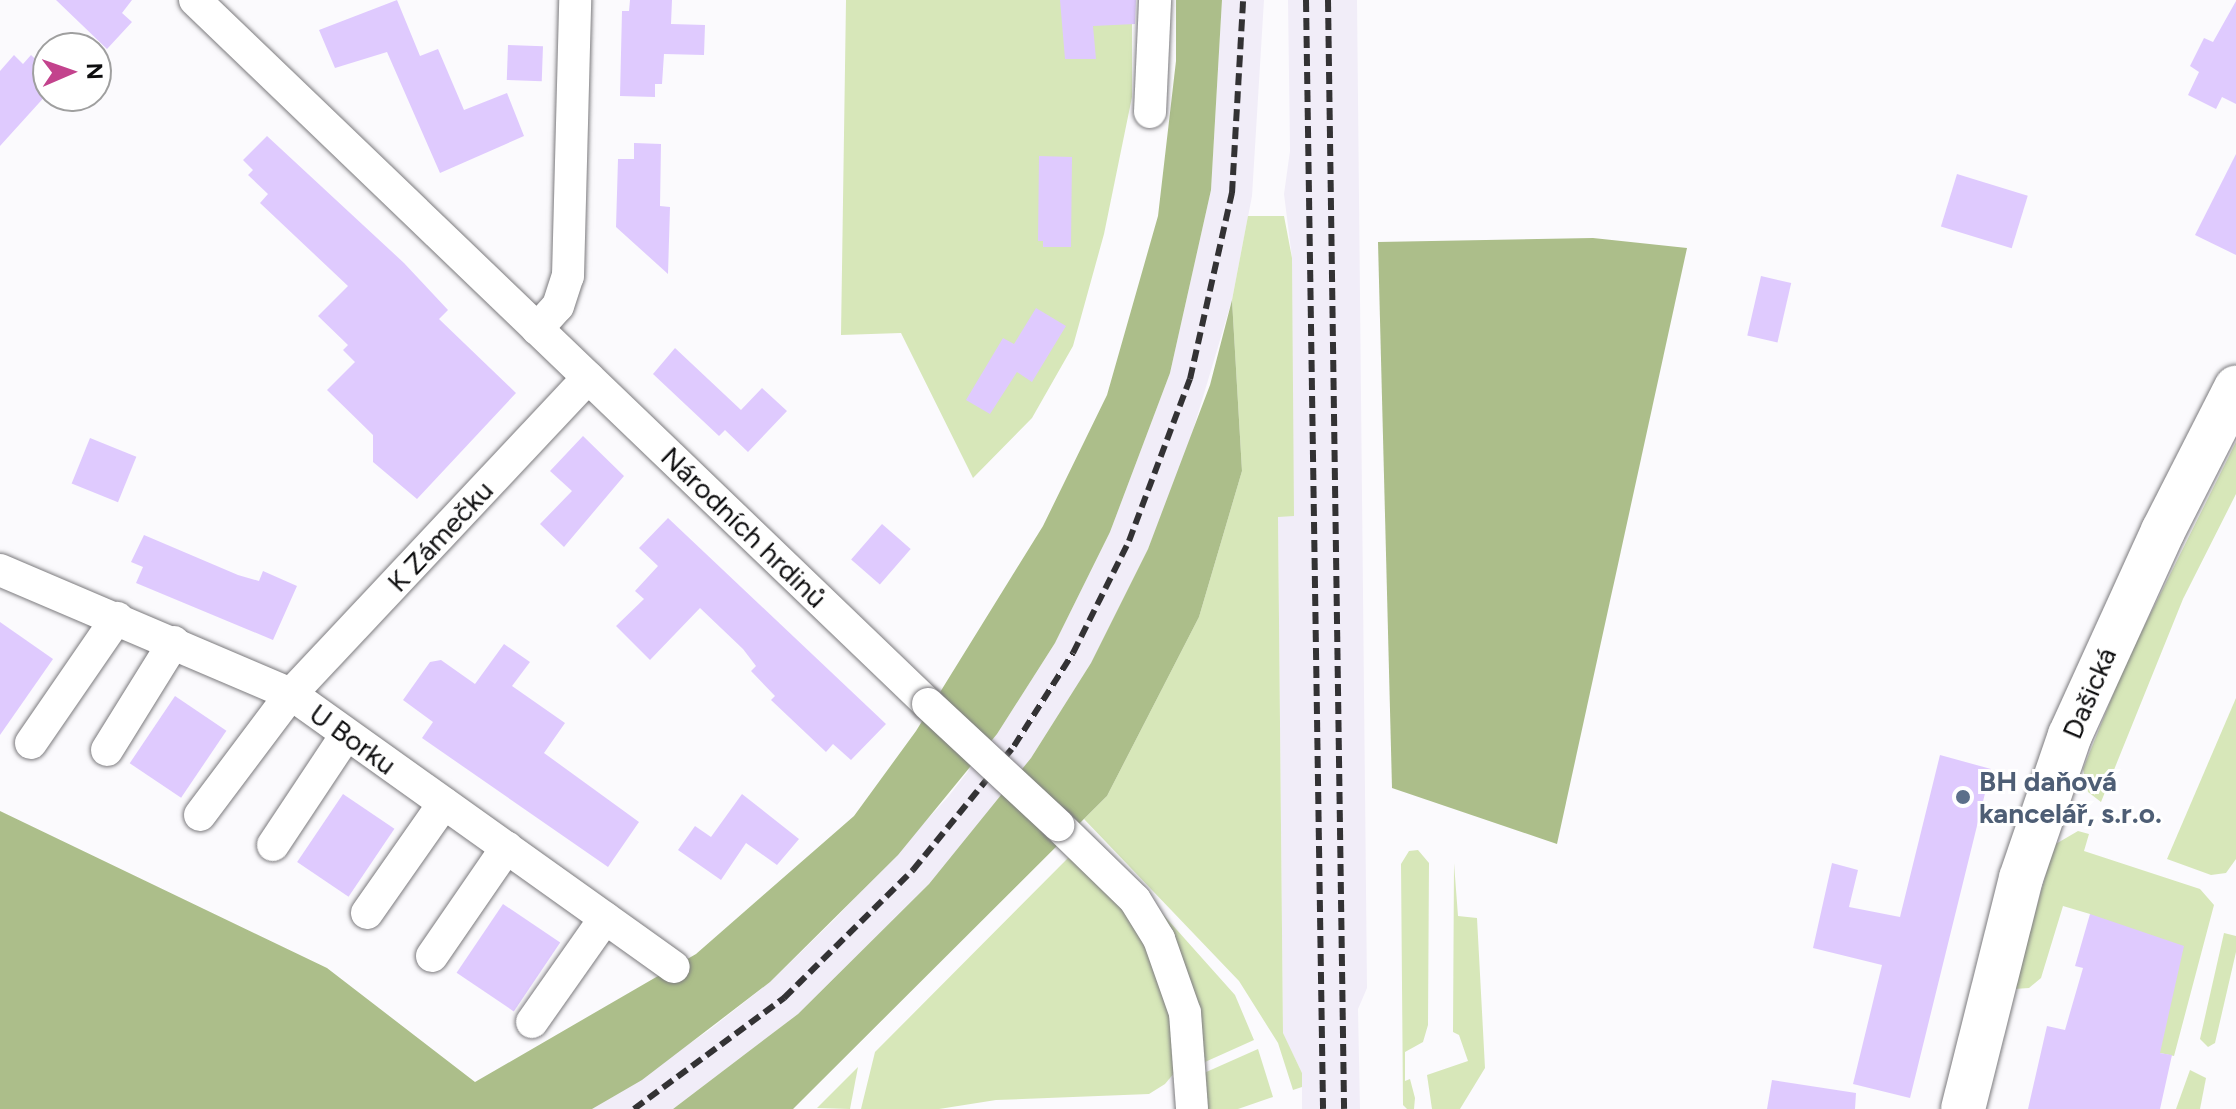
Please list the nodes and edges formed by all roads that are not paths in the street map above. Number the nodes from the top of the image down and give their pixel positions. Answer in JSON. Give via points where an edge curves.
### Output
{"nodes":[{"id":1,"x":195,"y":0,"type":"edge"},
{"id":2,"x":575,"y":0,"type":"edge"},
{"id":3,"x":1155,"y":0,"type":"edge"},
{"id":4,"x":1150,"y":112,"type":"dead end"},
{"id":5,"x":537,"y":329,"type":"junction"},
{"id":6,"x":588,"y":378,"type":"junction"},
{"id":7,"x":2236,"y":388,"type":"edge"},
{"id":8,"x":0,"y":570,"type":"edge"},
{"id":9,"x":117,"y":618,"type":"junction"},
{"id":10,"x":174,"y":642,"type":"junction"},
{"id":11,"x":291,"y":694,"type":"junction"},
{"id":12,"x":346,"y":735,"type":"junction"},
{"id":13,"x":31,"y":743,"type":"dead end"},
{"id":14,"x":107,"y":750,"type":"dead end"},
{"id":15,"x":444,"y":803,"type":"junction"},
{"id":16,"x":200,"y":815,"type":"dead end"},
{"id":17,"x":273,"y":845,"type":"dead end"},
{"id":18,"x":507,"y":847,"type":"junction"},
{"id":19,"x":367,"y":913,"type":"dead end"},
{"id":20,"x":605,"y":918,"type":"junction"},
{"id":21,"x":432,"y":956,"type":"dead end"},
{"id":22,"x":674,"y":967,"type":"dead end"},
{"id":23,"x":532,"y":1022,"type":"dead end"},
{"id":24,"x":1192,"y":1109,"type":"edge"},
{"id":25,"x":1963,"y":1109,"type":"edge"}],
"edges":[{"from":1,"to":5,"type":"street","name":"Národních hrdinů"},
{"from":2,"to":5,"type":"street","via":[[568,276],[558,306]]},
{"from":3,"to":4,"type":"street"},
{"from":5,"to":6,"type":"street","name":"Národních hrdinů"},
{"from":6,"to":11,"type":"street","name":"K Zámečku"},
{"from":6,"to":24,"type":"street","name":"Národních hrdinů","bridge":true,"via":[[1135,900],[1159,939],[1185,1013]]},
{"from":7,"to":25,"type":"main road","name":"Dašická","via":[[2163,531],[2070,735],[2021,878]]},
{"from":8,"to":9,"type":"street","name":"U Borku"},
{"from":9,"to":10,"type":"street","name":"U Borku"},
{"from":9,"to":13,"type":"street"},
{"from":10,"to":11,"type":"street","name":"U Borku"},
{"from":10,"to":14,"type":"street"},
{"from":11,"to":12,"type":"street","name":"U Borku"},
{"from":11,"to":16,"type":"street","name":"K Zámečku"},
{"from":12,"to":15,"type":"street","name":"U Borku"},
{"from":12,"to":17,"type":"street"},
{"from":15,"to":18,"type":"street","name":"U Borku"},
{"from":15,"to":19,"type":"street"},
{"from":18,"to":20,"type":"street","name":"U Borku"},
{"from":18,"to":21,"type":"street"},
{"from":20,"to":22,"type":"street","name":"U Borku"},
{"from":20,"to":23,"type":"street"}]}
